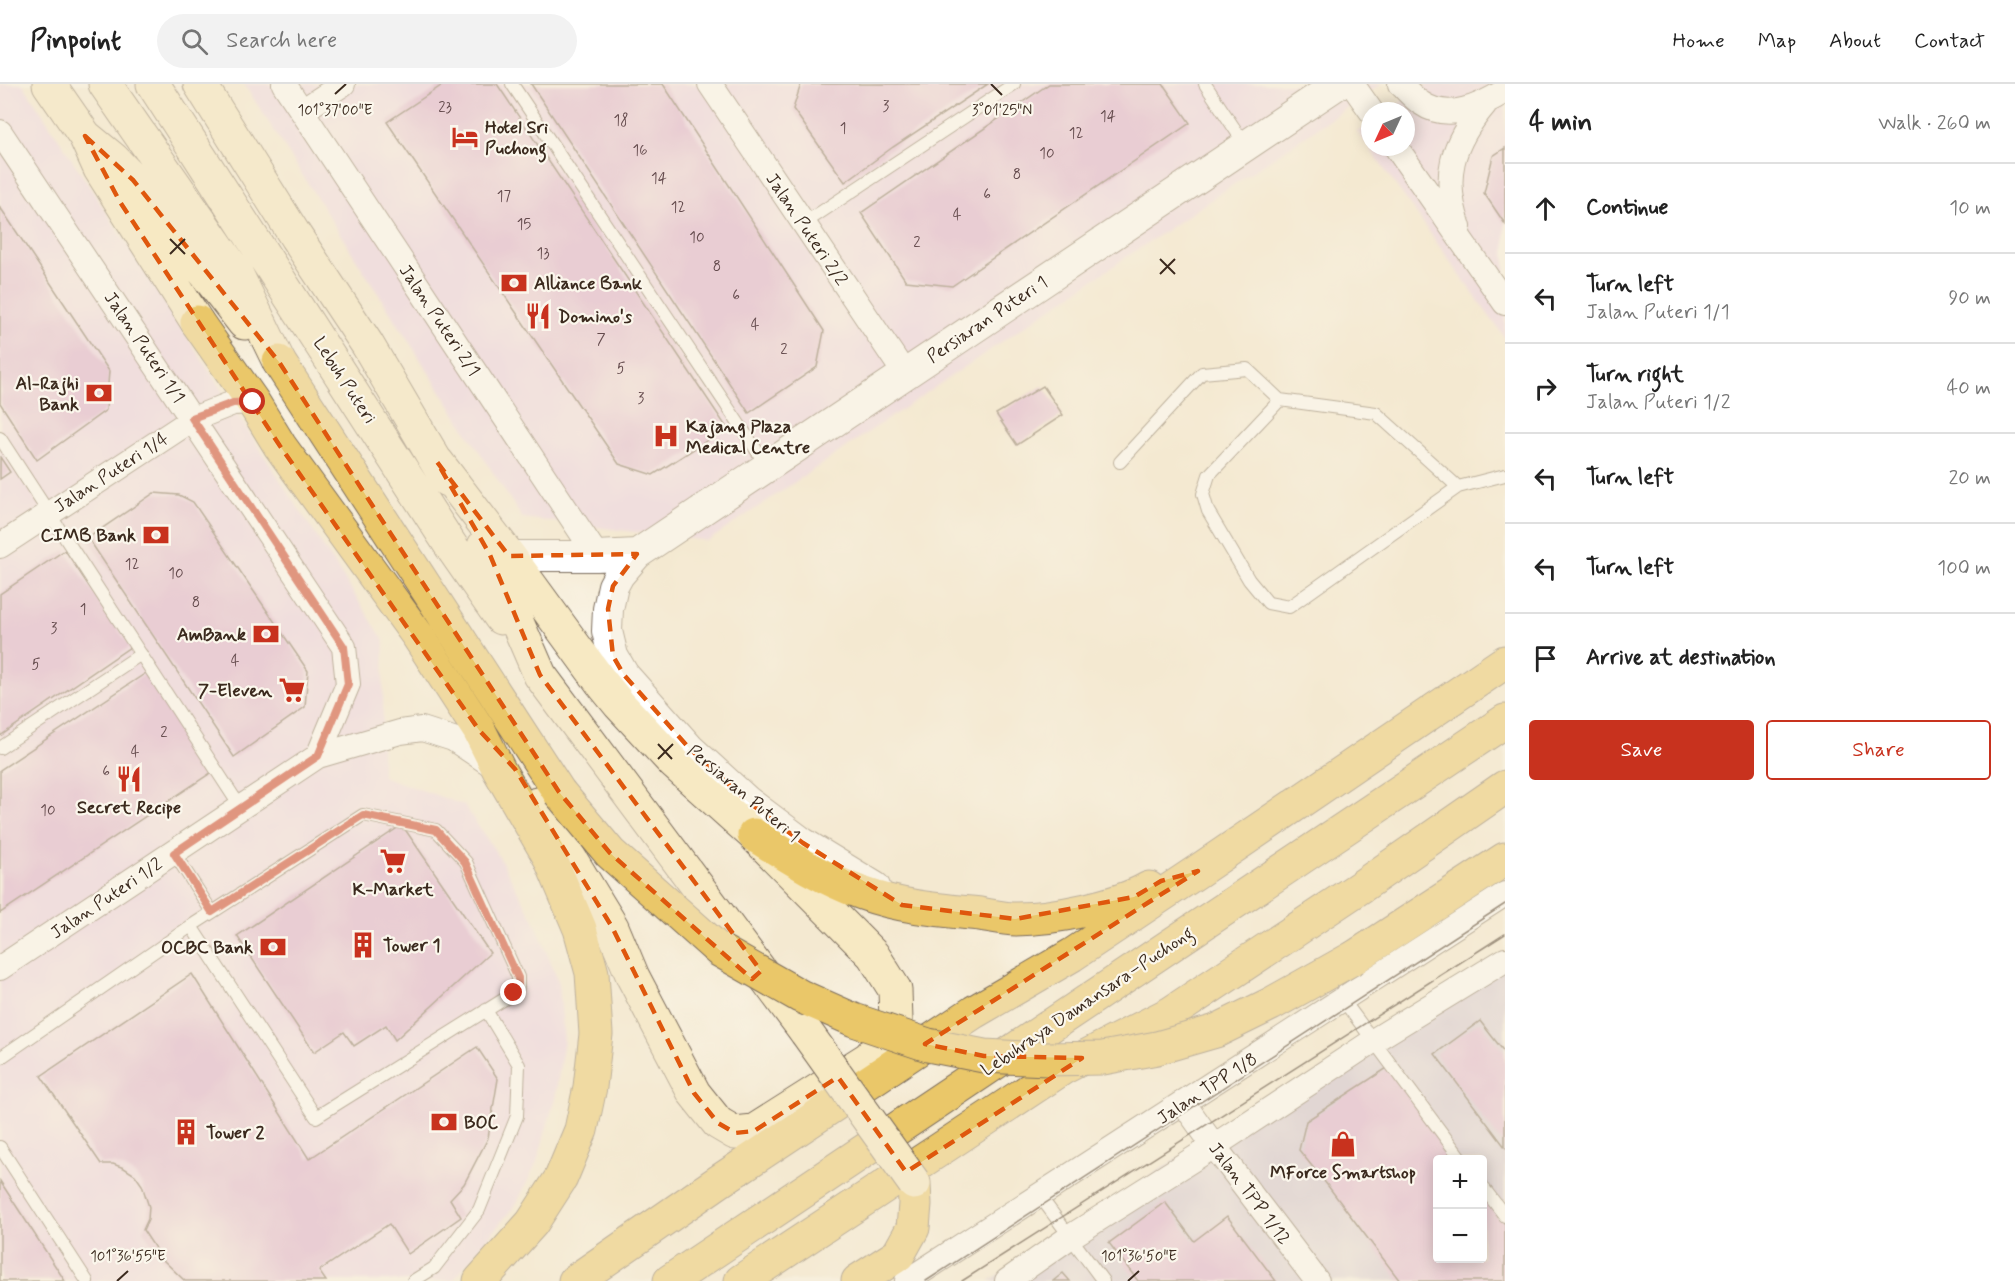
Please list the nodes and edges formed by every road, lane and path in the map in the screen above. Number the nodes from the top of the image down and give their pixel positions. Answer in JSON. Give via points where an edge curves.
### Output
{"nodes":[{"id":1,"x":49,"y":84,"type":"edge"},
{"id":2,"x":153,"y":84,"type":"edge"},
{"id":3,"x":200,"y":84,"type":"edge"},
{"id":4,"x":284,"y":84,"type":"edge"},
{"id":5,"x":343,"y":84,"type":"edge"},
{"id":6,"x":512,"y":84,"type":"edge"},
{"id":7,"x":710,"y":84,"type":"edge"},
{"id":8,"x":1014,"y":84,"type":"edge"},
{"id":9,"x":1204,"y":84,"type":"edge"},
{"id":10,"x":1338,"y":84,"type":"edge"},
{"id":11,"x":1352,"y":84,"type":"edge"},
{"id":12,"x":1400,"y":84,"type":"edge"},
{"id":13,"x":110,"y":92,"type":"edge"},
{"id":14,"x":1495,"y":97,"type":"edge"},
{"id":15,"x":1365,"y":102,"type":"edge"},
{"id":16,"x":302,"y":111,"type":"junction"},
{"id":17,"x":0,"y":132,"type":"edge"},
{"id":18,"x":85,"y":136,"type":"junction"},
{"id":19,"x":1246,"y":146,"type":"junction"},
{"id":20,"x":1402,"y":156,"type":"edge"},
{"id":21,"x":803,"y":224,"type":"junction"},
{"id":22,"x":1465,"y":246,"type":"junction"},
{"id":23,"x":1505,"y":303,"type":"edge"},
{"id":24,"x":197,"y":322,"type":"joint"},
{"id":25,"x":279,"y":362,"type":"junction"},
{"id":26,"x":904,"y":374,"type":"junction"},
{"id":27,"x":1280,"y":400,"type":"junction"},
{"id":28,"x":253,"y":402,"type":"junction"},
{"id":29,"x":192,"y":418,"type":"junction"},
{"id":30,"x":0,"y":438,"type":"edge"},
{"id":31,"x":437,"y":462,"type":"junction"},
{"id":32,"x":1120,"y":462,"type":"dead end"},
{"id":33,"x":767,"y":466,"type":"junction"},
{"id":34,"x":1505,"y":475,"type":"edge"},
{"id":35,"x":1458,"y":487,"type":"junction"},
{"id":36,"x":49,"y":513,"type":"junction"},
{"id":37,"x":0,"y":546,"type":"edge"},
{"id":38,"x":637,"y":554,"type":"junction"},
{"id":39,"x":509,"y":556,"type":"junction"},
{"id":40,"x":597,"y":556,"type":"junction"},
{"id":41,"x":141,"y":654,"type":"junction"},
{"id":42,"x":1505,"y":662,"type":"edge"},
{"id":43,"x":540,"y":675,"type":"junction"},
{"id":44,"x":1505,"y":721,"type":"edge"},
{"id":45,"x":478,"y":730,"type":"junction"},
{"id":46,"x":0,"y":748,"type":"edge"},
{"id":47,"x":318,"y":756,"type":"junction"},
{"id":48,"x":499,"y":770,"type":"junction"},
{"id":49,"x":1505,"y":787,"type":"edge"},
{"id":50,"x":241,"y":807,"type":"junction"},
{"id":51,"x":754,"y":835,"type":"junction"},
{"id":52,"x":174,"y":853,"type":"junction"},
{"id":53,"x":1505,"y":859,"type":"edge"},
{"id":54,"x":1198,"y":871,"type":"junction"},
{"id":55,"x":1502,"y":901,"type":"edge"},
{"id":56,"x":902,"y":905,"type":"junction"},
{"id":57,"x":212,"y":912,"type":"junction"},
{"id":58,"x":191,"y":926,"type":"junction"},
{"id":59,"x":1505,"y":960,"type":"edge"},
{"id":60,"x":0,"y":968,"type":"edge"},
{"id":61,"x":1343,"y":1000,"type":"junction"},
{"id":62,"x":486,"y":1010,"type":"junction"},
{"id":63,"x":1373,"y":1041,"type":"junction"},
{"id":64,"x":0,"y":1058,"type":"edge"},
{"id":65,"x":1184,"y":1104,"type":"junction"},
{"id":66,"x":1214,"y":1146,"type":"junction"},
{"id":67,"x":0,"y":1147,"type":"edge"},
{"id":68,"x":1458,"y":1155,"type":"edge"},
{"id":69,"x":914,"y":1183,"type":"joint"},
{"id":70,"x":1487,"y":1193,"type":"edge"},
{"id":71,"x":1039,"y":1195,"type":"junction"},
{"id":72,"x":1505,"y":1216,"type":"edge"},
{"id":73,"x":1070,"y":1237,"type":"junction"},
{"id":74,"x":87,"y":1281,"type":"edge"},
{"id":75,"x":414,"y":1281,"type":"edge"},
{"id":76,"x":480,"y":1281,"type":"edge"},
{"id":77,"x":575,"y":1281,"type":"edge"},
{"id":78,"x":670,"y":1281,"type":"edge"},
{"id":79,"x":741,"y":1281,"type":"edge"},
{"id":80,"x":858,"y":1281,"type":"edge"},
{"id":81,"x":907,"y":1281,"type":"edge"},
{"id":82,"x":1007,"y":1281,"type":"edge"},
{"id":83,"x":1103,"y":1281,"type":"edge"},
{"id":84,"x":1317,"y":1281,"type":"edge"}],
"edges":[{"from":1,"to":18,"type":"main road"},
{"from":2,"to":43,"type":"main road","name":"Lebuh Puteri","via":[[451,546]]},
{"from":3,"to":31,"type":"main road","via":[[367,344]]},
{"from":4,"to":16,"type":"street","name":"Jalan Puteri 2/1"},
{"from":5,"to":16,"type":"street"},
{"from":6,"to":33,"type":"lane"},
{"from":7,"to":21,"type":"street","name":"Jalan Puteri 2/2"},
{"from":8,"to":21,"type":"lane"},
{"from":9,"to":19,"type":"lane"},
{"from":10,"to":19,"type":"street","name":"Persiaran Puteri 1"},
{"from":11,"to":15,"type":"street"},
{"from":12,"to":14,"type":"street","via":[[1422,104],[1436,109],[1458,112]]},
{"from":13,"to":25,"type":"main road","via":[[236,273]]},
{"from":14,"to":22,"type":"street","via":[[1468,124],[1450,167],[1454,212]]},
{"from":16,"to":40,"type":"street","name":"Jalan Puteri 2/1"},
{"from":17,"to":29,"type":"street","name":"Jalan Puteri 1/1"},
{"from":18,"to":24,"type":"main road","via":[[100,169]]},
{"from":18,"to":25,"type":"main road","via":[[133,180],[246,327]]},
{"from":19,"to":26,"type":"street","name":"Persiaran Puteri 1"},
{"from":20,"to":22,"type":"street"},
{"from":21,"to":26,"type":"street","name":"Jalan Puteri 2/2"},
{"from":22,"to":23,"type":"street"},
{"from":24,"to":28,"type":"highway"},
{"from":25,"to":53,"type":"highway","bridge":true,"via":[[559,792],[610,854],[719,950],[800,996],[854,1020],[928,1045],[984,1056],[1103,1058],[1157,1048],[1216,1031],[1317,979]]},
{"from":26,"to":33,"type":"street","name":"Persiaran Puteri 1"},
{"from":27,"to":32,"type":"lane","via":[[1247,369],[1202,373]]},
{"from":27,"to":35,"type":"lane","via":[[1376,413]]},
{"from":27,"to":35,"type":"lane","via":[[1209,475],[1203,494],[1208,511],[1249,580],[1268,603],[1289,607]]},
{"from":28,"to":29,"type":"street","name":"Jalan Puteri 1/4","via":[[233,403]]},
{"from":28,"to":45,"type":"highway"},
{"from":29,"to":36,"type":"street","name":"Jalan Puteri 1/4"},
{"from":29,"to":47,"type":"street","name":"Jalan Puteri 1/1","via":[[344,647],[348,684]]},
{"from":30,"to":36,"type":"lane"},
{"from":31,"to":39,"type":"main road"},
{"from":31,"to":43,"type":"main road","via":[[490,555]]},
{"from":33,"to":38,"type":"street","name":"Persiaran Puteri 1"},
{"from":34,"to":35,"type":"lane"},
{"from":36,"to":37,"type":"street","name":"Jalan Puteri 1/4"},
{"from":36,"to":41,"type":"lane"},
{"from":38,"to":40,"type":"street"},
{"from":38,"to":56,"type":"street","name":"Persiaran Puteri 1","via":[[613,586],[608,609],[611,648],[624,675],[689,748],[747,801],[803,843]]},
{"from":39,"to":40,"type":"street"},
{"from":39,"to":51,"type":"main road","via":[[619,704],[674,763]]},
{"from":41,"to":46,"type":"lane"},
{"from":41,"to":50,"type":"lane"},
{"from":42,"to":54,"type":"highway"},
{"from":43,"to":69,"type":"main road","bridge":true},
{"from":44,"to":78,"type":"highway","name":"Lebuhraya Damansara–Puchong"},
{"from":45,"to":48,"type":"highway"},
{"from":45,"to":51,"type":"main road","via":[[515,769],[612,927],[633,977],[693,1093],[718,1124],[735,1133],[754,1131],[869,1058],[896,1021],[895,990],[873,955]]},
{"from":47,"to":48,"type":"street","name":"Jalan Puteri 1/2","via":[[422,729],[453,739]]},
{"from":47,"to":50,"type":"street","name":"Jalan Puteri 1/2"},
{"from":48,"to":76,"type":"highway","via":[[550,858],[580,929],[592,973],[596,1034],[581,1130],[561,1178],[532,1223]]},
{"from":49,"to":79,"type":"highway","via":[[1172,1013],[1063,1068]]},
{"from":50,"to":52,"type":"street","name":"Jalan Puteri 1/2"},
{"from":51,"to":56,"type":"highway","via":[[818,875]]},
{"from":52,"to":57,"type":"lane"},
{"from":52,"to":60,"type":"street","name":"Jalan Puteri 1/2"},
{"from":54,"to":56,"type":"highway","via":[[1161,881],[1134,897],[1026,918]]},
{"from":54,"to":77,"type":"highway","via":[[1072,955],[974,1012]]},
{"from":55,"to":61,"type":"street","name":"Jalan TPP 1/8"},
{"from":57,"to":58,"type":"lane"},
{"from":57,"to":62,"type":"lane","via":[[363,815],[436,830],[465,862],[518,978],[514,993]]},
{"from":58,"to":62,"type":"lane","via":[[316,1117]]},
{"from":58,"to":64,"type":"lane"},
{"from":59,"to":63,"type":"street"},
{"from":61,"to":63,"type":"lane"},
{"from":61,"to":65,"type":"street","name":"Jalan TPP 1/8"},
{"from":62,"to":75,"type":"lane","via":[[519,1065],[517,1116],[478,1210],[434,1268]]},
{"from":63,"to":66,"type":"street"},
{"from":63,"to":68,"type":"lane"},
{"from":65,"to":66,"type":"street","name":"Jalan TPP 1/12"},
{"from":65,"to":71,"type":"street","name":"Jalan TPP 1/8"},
{"from":66,"to":73,"type":"street"},
{"from":66,"to":84,"type":"street","name":"Jalan TPP 1/12"},
{"from":67,"to":74,"type":"lane"},
{"from":69,"to":80,"type":"highway","via":[[913,1228],[898,1255]]},
{"from":70,"to":72,"type":"lane"},
{"from":71,"to":73,"type":"lane"},
{"from":71,"to":81,"type":"street","name":"Jalan TPP 1/8"},
{"from":73,"to":82,"type":"street"},
{"from":73,"to":83,"type":"lane"}]}
